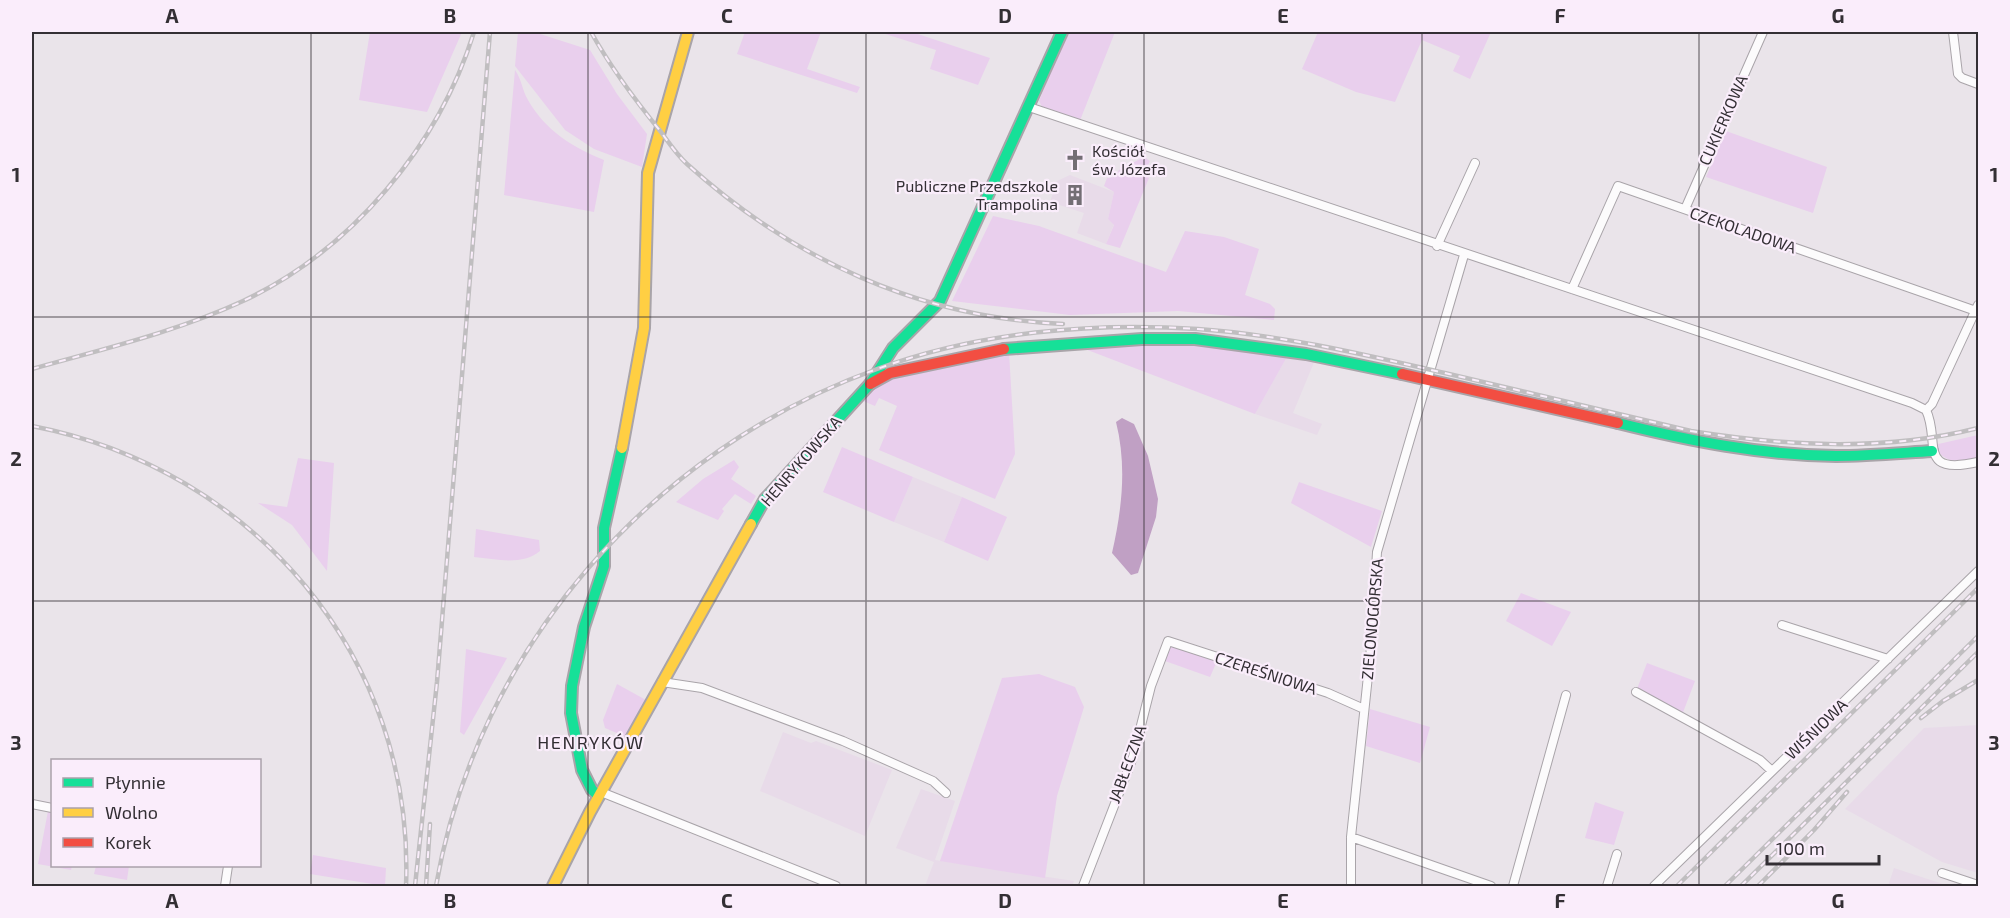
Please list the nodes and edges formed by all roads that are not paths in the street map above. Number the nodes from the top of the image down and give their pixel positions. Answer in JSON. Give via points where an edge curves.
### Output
{"nodes":[{"id":1,"x":688,"y":32,"type":"edge"},
{"id":2,"x":1062,"y":32,"type":"edge"},
{"id":3,"x":1763,"y":32,"type":"edge"},
{"id":4,"x":1953,"y":32,"type":"edge"},
{"id":5,"x":1978,"y":84,"type":"edge"},
{"id":6,"x":1029,"y":107,"type":"junction"},
{"id":7,"x":1475,"y":163,"type":"dead end"},
{"id":8,"x":1685,"y":209,"type":"junction"},
{"id":9,"x":1437,"y":246,"type":"junction"},
{"id":10,"x":1464,"y":255,"type":"junction"},
{"id":11,"x":1572,"y":289,"type":"junction"},
{"id":12,"x":1977,"y":308,"type":"edge"},
{"id":13,"x":1428,"y":380,"type":"junction"},
{"id":14,"x":870,"y":384,"type":"junction"},
{"id":15,"x":1926,"y":411,"type":"junction"},
{"id":16,"x":1932,"y":451,"type":"junction"},
{"id":17,"x":1978,"y":462,"type":"edge"},
{"id":18,"x":1978,"y":571,"type":"edge"},
{"id":19,"x":1782,"y":625,"type":"dead end"},
{"id":20,"x":1168,"y":641,"type":"joint"},
{"id":21,"x":1888,"y":659,"type":"junction"},
{"id":22,"x":662,"y":682,"type":"junction"},
{"id":23,"x":1636,"y":692,"type":"dead end"},
{"id":24,"x":1566,"y":696,"type":"dead end"},
{"id":25,"x":1364,"y":709,"type":"junction"},
{"id":26,"x":1772,"y":771,"type":"junction"},
{"id":27,"x":946,"y":793,"type":"dead end"},
{"id":28,"x":600,"y":794,"type":"junction"},
{"id":29,"x":32,"y":804,"type":"edge"},
{"id":30,"x":51,"y":808,"type":"edge"},
{"id":31,"x":1351,"y":837,"type":"junction"},
{"id":32,"x":1617,"y":854,"type":"dead end"},
{"id":33,"x":228,"y":867,"type":"edge"},
{"id":34,"x":1942,"y":873,"type":"dead end"},
{"id":35,"x":1978,"y":885,"type":"edge"},
{"id":36,"x":225,"y":886,"type":"edge"},
{"id":37,"x":554,"y":886,"type":"edge"},
{"id":38,"x":836,"y":886,"type":"edge"},
{"id":39,"x":1083,"y":886,"type":"edge"},
{"id":40,"x":1351,"y":886,"type":"edge"},
{"id":41,"x":1491,"y":886,"type":"edge"},
{"id":42,"x":1513,"y":886,"type":"edge"},
{"id":43,"x":1607,"y":886,"type":"edge"},
{"id":44,"x":1654,"y":886,"type":"edge"}],
"edges":[{"from":1,"to":28,"type":"street","via":[[648,173],[644,328],[604,528],[604,566],[584,627],[572,686],[571,713],[582,770],[592,790]]},
{"from":2,"to":6,"type":"street","name":"HENRYKOWSKA"},
{"from":3,"to":8,"type":"street","name":"CUKIERKOWA"},
{"from":4,"to":5,"type":"street","via":[[1958,74]]},
{"from":6,"to":9,"type":"street"},
{"from":6,"to":14,"type":"street","name":"HENRYKOWSKA","via":[[947,290],[886,357]]},
{"from":7,"to":9,"type":"street"},
{"from":8,"to":11,"type":"street","name":"CZEKOLADOWA","via":[[1618,186]]},
{"from":8,"to":12,"type":"street","name":"CZEKOLADOWA"},
{"from":9,"to":10,"type":"street"},
{"from":10,"to":11,"type":"street"},
{"from":10,"to":13,"type":"street","name":"ZIELONOGÓRSKA"},
{"from":11,"to":15,"type":"street"},
{"from":12,"to":15,"type":"street"},
{"from":13,"to":14,"type":"street","via":[[1230,342],[1142,339],[1006,349],[890,373]]},
{"from":13,"to":16,"type":"street","via":[[1557,407],[1668,436],[1757,451],[1836,456]]},
{"from":13,"to":25,"type":"street","name":"ZIELONOGÓRSKA","via":[[1377,552]]},
{"from":14,"to":22,"type":"street","name":"HENRYKOWSKA","via":[[765,500]]},
{"from":15,"to":16,"type":"street"},
{"from":16,"to":17,"type":"street","via":[[1938,460],[1953,465]]},
{"from":18,"to":21,"type":"street","name":"WIŚNIOWA"},
{"from":19,"to":21,"type":"street"},
{"from":20,"to":25,"type":"street","name":"CZEREŚNIOWA","via":[[1328,693]]},
{"from":20,"to":39,"type":"street","name":"JABŁECZNA","via":[[1151,686],[1133,757]]},
{"from":21,"to":26,"type":"street","name":"WIŚNIOWA"},
{"from":22,"to":27,"type":"street","via":[[702,688],[843,741],[933,781]]},
{"from":22,"to":28,"type":"street","name":"HENRYKOWSKA"},
{"from":23,"to":26,"type":"street","via":[[1760,760]]},
{"from":24,"to":42,"type":"street"},
{"from":25,"to":31,"type":"street","name":"ZIELONOGÓRSKA"},
{"from":26,"to":44,"type":"street","name":"WIŚNIOWA"},
{"from":28,"to":37,"type":"street","name":"HENRYKOWSKA"},
{"from":28,"to":38,"type":"street"},
{"from":29,"to":30,"type":"street"},
{"from":31,"to":40,"type":"street","name":"ZIELONOGÓRSKA"},
{"from":31,"to":41,"type":"street"},
{"from":32,"to":43,"type":"street"},
{"from":33,"to":36,"type":"street"},
{"from":34,"to":35,"type":"street"}]}
